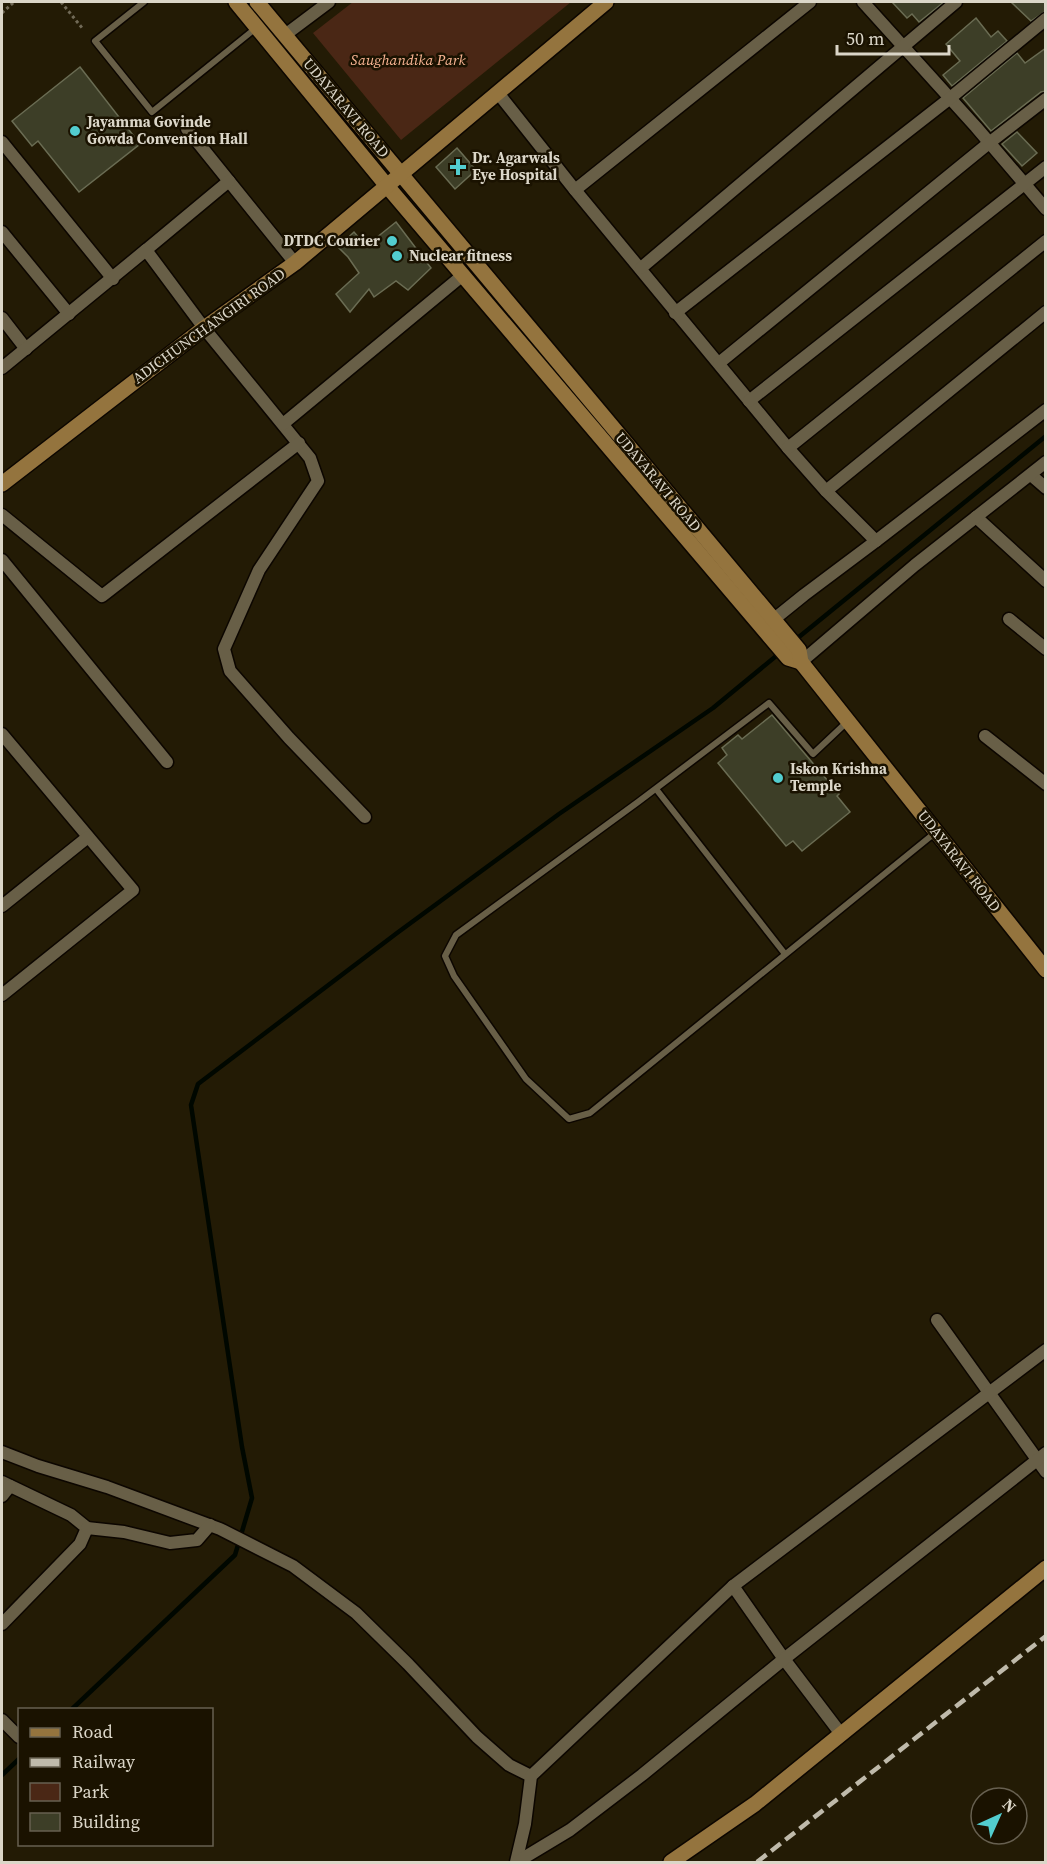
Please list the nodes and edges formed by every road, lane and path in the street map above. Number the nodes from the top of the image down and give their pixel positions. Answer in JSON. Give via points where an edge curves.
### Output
{"nodes":[{"id":1,"x":14,"y":2,"type":"edge"},
{"id":2,"x":61,"y":2,"type":"edge"},
{"id":3,"x":144,"y":2,"type":"edge"},
{"id":4,"x":236,"y":2,"type":"edge"},
{"id":5,"x":257,"y":2,"type":"edge"},
{"id":6,"x":329,"y":2,"type":"edge"},
{"id":7,"x":606,"y":2,"type":"edge"},
{"id":8,"x":810,"y":2,"type":"edge"},
{"id":9,"x":863,"y":2,"type":"edge"},
{"id":10,"x":956,"y":2,"type":"edge"},
{"id":11,"x":2,"y":13,"type":"edge"},
{"id":12,"x":1046,"y":19,"type":"edge"},
{"id":13,"x":258,"y":28,"type":"junction"},
{"id":14,"x":83,"y":29,"type":"dead end"},
{"id":15,"x":285,"y":35,"type":"junction"},
{"id":16,"x":903,"y":45,"type":"junction"},
{"id":17,"x":498,"y":93,"type":"junction"},
{"id":18,"x":949,"y":99,"type":"junction"},
{"id":19,"x":1046,"y":99,"type":"edge"},
{"id":20,"x":187,"y":129,"type":"dead end"},
{"id":21,"x":2,"y":142,"type":"edge"},
{"id":22,"x":989,"y":143,"type":"junction"},
{"id":23,"x":1046,"y":167,"type":"edge"},
{"id":24,"x":401,"y":174,"type":"junction"},
{"id":25,"x":229,"y":182,"type":"junction"},
{"id":26,"x":1024,"y":184,"type":"junction"},
{"id":27,"x":387,"y":186,"type":"junction"},
{"id":28,"x":575,"y":190,"type":"junction"},
{"id":29,"x":1046,"y":209,"type":"edge"},
{"id":30,"x":2,"y":232,"type":"edge"},
{"id":31,"x":1046,"y":241,"type":"edge"},
{"id":32,"x":146,"y":250,"type":"junction"},
{"id":33,"x":295,"y":263,"type":"junction"},
{"id":34,"x":641,"y":268,"type":"junction"},
{"id":35,"x":463,"y":275,"type":"junction"},
{"id":36,"x":112,"y":279,"type":"junction"},
{"id":37,"x":1046,"y":312,"type":"edge"},
{"id":38,"x":675,"y":313,"type":"junction"},
{"id":39,"x":69,"y":314,"type":"junction"},
{"id":40,"x":2,"y":318,"type":"edge"},
{"id":41,"x":204,"y":328,"type":"junction"},
{"id":42,"x":26,"y":348,"type":"junction"},
{"id":43,"x":719,"y":363,"type":"junction"},
{"id":44,"x":2,"y":368,"type":"edge"},
{"id":45,"x":749,"y":401,"type":"junction"},
{"id":46,"x":1046,"y":410,"type":"edge"},
{"id":47,"x":283,"y":424,"type":"junction"},
{"id":48,"x":299,"y":443,"type":"junction"},
{"id":49,"x":788,"y":448,"type":"junction"},
{"id":50,"x":1046,"y":462,"type":"edge"},
{"id":51,"x":1031,"y":475,"type":"junction"},
{"id":52,"x":2,"y":484,"type":"edge"},
{"id":53,"x":1046,"y":488,"type":"edge"},
{"id":54,"x":826,"y":491,"type":"junction"},
{"id":55,"x":2,"y":514,"type":"edge"},
{"id":56,"x":976,"y":517,"type":"junction"},
{"id":57,"x":876,"y":542,"type":"junction"},
{"id":58,"x":2,"y":560,"type":"edge"},
{"id":59,"x":1046,"y":580,"type":"edge"},
{"id":60,"x":1009,"y":619,"type":"dead end"},
{"id":61,"x":772,"y":625,"type":"junction"},
{"id":62,"x":1046,"y":649,"type":"edge"},
{"id":63,"x":796,"y":657,"type":"junction"},
{"id":64,"x":848,"y":721,"type":"junction"},
{"id":65,"x":2,"y":734,"type":"edge"},
{"id":66,"x":985,"y":736,"type":"dead end"},
{"id":67,"x":168,"y":762,"type":"dead end"},
{"id":68,"x":1046,"y":784,"type":"edge"},
{"id":69,"x":656,"y":789,"type":"junction"},
{"id":70,"x":365,"y":817,"type":"dead end"},
{"id":71,"x":936,"y":832,"type":"junction"},
{"id":72,"x":88,"y":837,"type":"junction"},
{"id":73,"x":2,"y":906,"type":"edge"},
{"id":74,"x":785,"y":954,"type":"junction"},
{"id":75,"x":1046,"y":970,"type":"edge"},
{"id":76,"x":2,"y":995,"type":"edge"},
{"id":77,"x":937,"y":1320,"type":"dead end"},
{"id":78,"x":1046,"y":1350,"type":"edge"},
{"id":79,"x":989,"y":1394,"type":"junction"},
{"id":80,"x":2,"y":1452,"type":"edge"},
{"id":81,"x":1041,"y":1456,"type":"edge"},
{"id":82,"x":1046,"y":1472,"type":"edge"},
{"id":83,"x":6,"y":1484,"type":"edge"},
{"id":84,"x":2,"y":1496,"type":"edge"},
{"id":85,"x":215,"y":1527,"type":"junction"},
{"id":86,"x":87,"y":1528,"type":"junction"},
{"id":87,"x":1046,"y":1568,"type":"edge"},
{"id":88,"x":733,"y":1586,"type":"junction"},
{"id":89,"x":2,"y":1624,"type":"edge"},
{"id":90,"x":784,"y":1659,"type":"junction"},
{"id":91,"x":2,"y":1720,"type":"edge"},
{"id":92,"x":842,"y":1734,"type":"junction"},
{"id":93,"x":18,"y":1736,"type":"edge"},
{"id":94,"x":531,"y":1776,"type":"junction"},
{"id":95,"x":516,"y":1863,"type":"edge"},
{"id":96,"x":671,"y":1863,"type":"edge"}],
"edges":[{"from":1,"to":11,"type":"path"},
{"from":2,"to":14,"type":"path"},
{"from":3,"to":13,"type":"lane","via":[[95,41],[152,112]]},
{"from":4,"to":13,"type":"street","name":"UDAYARAVI ROAD"},
{"from":5,"to":15,"type":"street","name":"UDAYARAVI ROAD"},
{"from":6,"to":15,"type":"street"},
{"from":7,"to":17,"type":"street","name":"ADICHUNCHANGIRI ROAD"},
{"from":8,"to":28,"type":"street"},
{"from":9,"to":16,"type":"street"},
{"from":10,"to":16,"type":"street"},
{"from":12,"to":18,"type":"street"},
{"from":13,"to":27,"type":"street","name":"UDAYARAVI ROAD"},
{"from":15,"to":24,"type":"street","name":"UDAYARAVI ROAD"},
{"from":16,"to":18,"type":"street"},
{"from":16,"to":34,"type":"street"},
{"from":17,"to":24,"type":"street","name":"ADICHUNCHANGIRI ROAD"},
{"from":17,"to":28,"type":"street"},
{"from":18,"to":22,"type":"street"},
{"from":18,"to":38,"type":"street"},
{"from":19,"to":22,"type":"street"},
{"from":20,"to":25,"type":"street"},
{"from":21,"to":36,"type":"street"},
{"from":22,"to":26,"type":"street"},
{"from":22,"to":43,"type":"street"},
{"from":23,"to":26,"type":"street"},
{"from":24,"to":27,"type":"street","name":"ADICHUNCHANGIRI ROAD"},
{"from":24,"to":61,"type":"street","name":"UDAYARAVI ROAD"},
{"from":25,"to":32,"type":"street"},
{"from":25,"to":33,"type":"street"},
{"from":26,"to":29,"type":"street"},
{"from":26,"to":45,"type":"street"},
{"from":27,"to":33,"type":"street","name":"ADICHUNCHANGIRI ROAD"},
{"from":27,"to":35,"type":"street","name":"UDAYARAVI ROAD"},
{"from":28,"to":34,"type":"street"},
{"from":30,"to":39,"type":"street"},
{"from":31,"to":49,"type":"street"},
{"from":32,"to":36,"type":"street"},
{"from":32,"to":41,"type":"street"},
{"from":33,"to":41,"type":"street","name":"ADICHUNCHANGIRI ROAD"},
{"from":34,"to":38,"type":"street"},
{"from":35,"to":47,"type":"street"},
{"from":35,"to":61,"type":"street","name":"UDAYARAVI ROAD"},
{"from":36,"to":39,"type":"street"},
{"from":37,"to":54,"type":"street"},
{"from":38,"to":43,"type":"street"},
{"from":39,"to":42,"type":"street"},
{"from":40,"to":42,"type":"street"},
{"from":41,"to":47,"type":"street"},
{"from":41,"to":52,"type":"street","name":"ADICHUNCHANGIRI ROAD"},
{"from":42,"to":44,"type":"street"},
{"from":43,"to":45,"type":"street"},
{"from":45,"to":49,"type":"street"},
{"from":46,"to":57,"type":"street"},
{"from":47,"to":48,"type":"street"},
{"from":48,"to":55,"type":"street","via":[[102,596]]},
{"from":48,"to":70,"type":"street","via":[[310,458],[318,481],[259,570],[224,649],[230,671]]},
{"from":49,"to":54,"type":"street"},
{"from":50,"to":51,"type":"street"},
{"from":51,"to":53,"type":"street"},
{"from":51,"to":56,"type":"street"},
{"from":54,"to":57,"type":"street"},
{"from":56,"to":59,"type":"street"},
{"from":56,"to":63,"type":"street"},
{"from":57,"to":61,"type":"street","via":[[804,595]]},
{"from":58,"to":67,"type":"street"},
{"from":60,"to":62,"type":"street"},
{"from":61,"to":63,"type":"street","name":"UDAYARAVI ROAD"},
{"from":63,"to":64,"type":"street","name":"UDAYARAVI ROAD"},
{"from":64,"to":69,"type":"lane","via":[[813,754],[769,703]]},
{"from":64,"to":71,"type":"street","name":"UDAYARAVI ROAD"},
{"from":65,"to":72,"type":"street"},
{"from":66,"to":68,"type":"street"},
{"from":69,"to":74,"type":"lane"},
{"from":69,"to":74,"type":"lane","via":[[456,935],[445,956],[454,976],[526,1079],[569,1119],[590,1113]]},
{"from":71,"to":74,"type":"lane"},
{"from":71,"to":75,"type":"street","name":"UDAYARAVI ROAD"},
{"from":72,"to":73,"type":"street"},
{"from":72,"to":76,"type":"street","via":[[133,890]]},
{"from":77,"to":79,"type":"street"},
{"from":78,"to":79,"type":"street"},
{"from":79,"to":81,"type":"street"},
{"from":79,"to":88,"type":"street"},
{"from":80,"to":85,"type":"street"},
{"from":81,"to":82,"type":"street"},
{"from":81,"to":90,"type":"street"},
{"from":83,"to":84,"type":"street"},
{"from":83,"to":86,"type":"street","via":[[71,1515]]},
{"from":85,"to":86,"type":"street","via":[[197,1540],[170,1543]]},
{"from":85,"to":94,"type":"street","via":[[293,1566],[356,1613],[477,1737],[509,1765]]},
{"from":86,"to":89,"type":"street","via":[[80,1544]]},
{"from":87,"to":92,"type":"street"},
{"from":88,"to":90,"type":"street"},
{"from":88,"to":94,"type":"street"},
{"from":90,"to":92,"type":"street"},
{"from":90,"to":95,"type":"street","via":[[579,1823]]},
{"from":91,"to":93,"type":"street"},
{"from":92,"to":96,"type":"street","via":[[755,1804]]},
{"from":94,"to":95,"type":"street"}]}
